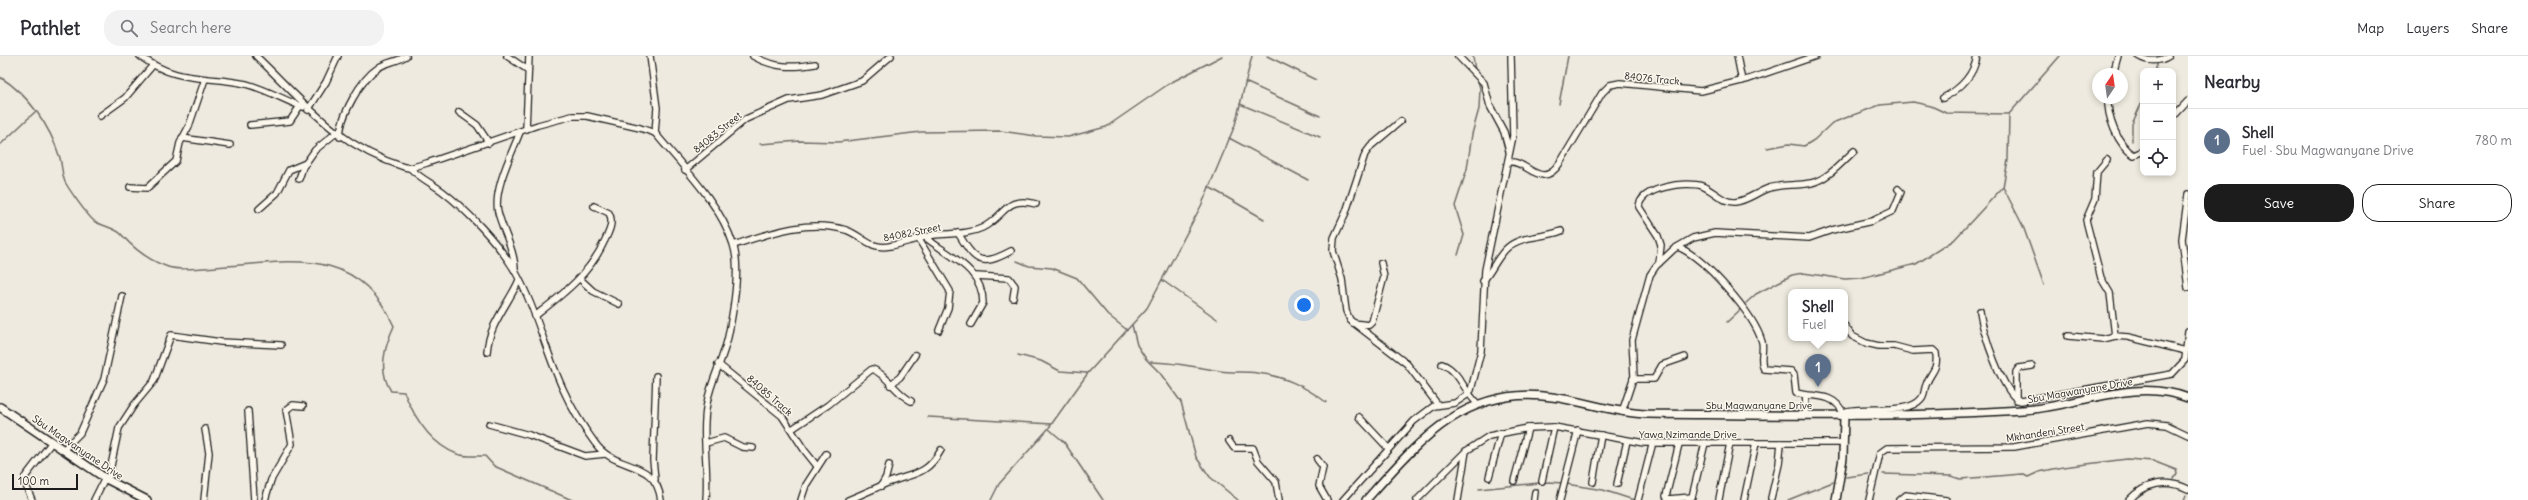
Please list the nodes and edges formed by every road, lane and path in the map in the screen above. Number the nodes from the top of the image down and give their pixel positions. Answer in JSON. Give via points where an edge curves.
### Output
{"nodes":[{"id":1,"x":140,"y":56,"type":"edge"},
{"id":2,"x":256,"y":56,"type":"edge"},
{"id":3,"x":338,"y":56,"type":"edge"},
{"id":4,"x":406,"y":56,"type":"edge"},
{"id":5,"x":507,"y":56,"type":"edge"},
{"id":6,"x":529,"y":56,"type":"edge"},
{"id":7,"x":650,"y":56,"type":"edge"},
{"id":8,"x":753,"y":56,"type":"edge"},
{"id":9,"x":891,"y":56,"type":"edge"},
{"id":10,"x":1458,"y":56,"type":"edge"},
{"id":11,"x":1512,"y":56,"type":"edge"},
{"id":12,"x":1737,"y":56,"type":"edge"},
{"id":13,"x":1816,"y":56,"type":"edge"},
{"id":14,"x":1977,"y":56,"type":"edge"},
{"id":15,"x":2118,"y":56,"type":"edge"},
{"id":16,"x":2138,"y":56,"type":"edge"},
{"id":17,"x":2169,"y":56,"type":"edge"},
{"id":18,"x":815,"y":64,"type":"dead end"},
{"id":19,"x":153,"y":65,"type":"junction"},
{"id":20,"x":2115,"y":68,"type":"edge"},
{"id":21,"x":528,"y":70,"type":"junction"},
{"id":22,"x":205,"y":79,"type":"junction"},
{"id":23,"x":1742,"y":81,"type":"junction"},
{"id":24,"x":1943,"y":98,"type":"dead end"},
{"id":25,"x":2188,"y":101,"type":"edge"},
{"id":26,"x":2109,"y":104,"type":"edge"},
{"id":27,"x":300,"y":106,"type":"junction"},
{"id":28,"x":308,"y":109,"type":"junction"},
{"id":29,"x":459,"y":112,"type":"dead end"},
{"id":30,"x":2176,"y":114,"type":"edge"},
{"id":31,"x":100,"y":116,"type":"dead end"},
{"id":32,"x":1401,"y":121,"type":"dead end"},
{"id":33,"x":250,"y":125,"type":"dead end"},
{"id":34,"x":526,"y":129,"type":"junction"},
{"id":35,"x":520,"y":132,"type":"junction"},
{"id":36,"x":655,"y":133,"type":"junction"},
{"id":37,"x":338,"y":135,"type":"junction"},
{"id":38,"x":182,"y":138,"type":"junction"},
{"id":39,"x":489,"y":143,"type":"junction"},
{"id":40,"x":230,"y":145,"type":"dead end"},
{"id":41,"x":1854,"y":151,"type":"dead end"},
{"id":42,"x":2140,"y":152,"type":"edge"},
{"id":43,"x":1509,"y":153,"type":"junction"},
{"id":44,"x":2107,"y":160,"type":"dead end"},
{"id":45,"x":1508,"y":162,"type":"junction"},
{"id":46,"x":306,"y":163,"type":"junction"},
{"id":47,"x":410,"y":168,"type":"junction"},
{"id":48,"x":685,"y":170,"type":"junction"},
{"id":49,"x":299,"y":179,"type":"dead end"},
{"id":50,"x":130,"y":188,"type":"dead end"},
{"id":51,"x":1898,"y":189,"type":"dead end"},
{"id":52,"x":2188,"y":194,"type":"edge"},
{"id":53,"x":1036,"y":204,"type":"dead end"},
{"id":54,"x":594,"y":206,"type":"dead end"},
{"id":55,"x":259,"y":209,"type":"dead end"},
{"id":56,"x":1561,"y":231,"type":"dead end"},
{"id":57,"x":958,"y":233,"type":"junction"},
{"id":58,"x":925,"y":237,"type":"junction"},
{"id":59,"x":918,"y":238,"type":"junction"},
{"id":60,"x":734,"y":245,"type":"junction"},
{"id":61,"x":1678,"y":247,"type":"junction"},
{"id":62,"x":1011,"y":251,"type":"dead end"},
{"id":63,"x":1381,"y":263,"type":"dead end"},
{"id":64,"x":1659,"y":263,"type":"junction"},
{"id":65,"x":515,"y":271,"type":"junction"},
{"id":66,"x":976,"y":276,"type":"junction"},
{"id":67,"x":580,"y":279,"type":"junction"},
{"id":68,"x":519,"y":280,"type":"junction"},
{"id":69,"x":1483,"y":282,"type":"junction"},
{"id":70,"x":2188,"y":288,"type":"edge"},
{"id":71,"x":122,"y":296,"type":"dead end"},
{"id":72,"x":1013,"y":298,"type":"dead end"},
{"id":73,"x":619,"y":304,"type":"dead end"},
{"id":74,"x":1980,"y":311,"type":"dead end"},
{"id":75,"x":535,"y":316,"type":"junction"},
{"id":76,"x":1353,"y":323,"type":"junction"},
{"id":77,"x":971,"y":324,"type":"dead end"},
{"id":78,"x":939,"y":330,"type":"dead end"},
{"id":79,"x":1848,"y":330,"type":"edge"},
{"id":80,"x":2188,"y":331,"type":"edge"},
{"id":81,"x":2068,"y":336,"type":"dead end"},
{"id":82,"x":2115,"y":336,"type":"junction"},
{"id":83,"x":281,"y":345,"type":"dead end"},
{"id":84,"x":2186,"y":351,"type":"junction"},
{"id":85,"x":487,"y":352,"type":"dead end"},
{"id":86,"x":915,"y":355,"type":"dead end"},
{"id":87,"x":1685,"y":357,"type":"dead end"},
{"id":88,"x":2186,"y":362,"type":"edge"},
{"id":89,"x":718,"y":364,"type":"junction"},
{"id":90,"x":1442,"y":364,"type":"dead end"},
{"id":91,"x":2032,"y":366,"type":"dead end"},
{"id":92,"x":656,"y":376,"type":"dead end"},
{"id":93,"x":1633,"y":379,"type":"junction"},
{"id":94,"x":890,"y":385,"type":"junction"},
{"id":95,"x":2083,"y":390,"type":"junction"},
{"id":96,"x":1468,"y":395,"type":"junction"},
{"id":97,"x":1806,"y":395,"type":"junction"},
{"id":98,"x":2188,"y":398,"type":"edge"},
{"id":99,"x":2087,"y":399,"type":"junction"},
{"id":100,"x":2016,"y":400,"type":"junction"},
{"id":101,"x":911,"y":401,"type":"dead end"},
{"id":102,"x":1478,"y":404,"type":"junction"},
{"id":103,"x":1438,"y":405,"type":"junction"},
{"id":104,"x":303,"y":406,"type":"dead end"},
{"id":105,"x":0,"y":407,"type":"edge"},
{"id":106,"x":1901,"y":411,"type":"junction"},
{"id":107,"x":248,"y":412,"type":"dead end"},
{"id":108,"x":1622,"y":412,"type":"junction"},
{"id":109,"x":1844,"y":414,"type":"junction"},
{"id":110,"x":1805,"y":415,"type":"junction"},
{"id":111,"x":1359,"y":417,"type":"dead end"},
{"id":112,"x":489,"y":424,"type":"dead end"},
{"id":113,"x":1554,"y":427,"type":"junction"},
{"id":114,"x":1528,"y":428,"type":"junction"},
{"id":115,"x":792,"y":429,"type":"junction"},
{"id":116,"x":205,"y":430,"type":"dead end"},
{"id":117,"x":1578,"y":430,"type":"junction"},
{"id":118,"x":1501,"y":433,"type":"junction"},
{"id":119,"x":1601,"y":435,"type":"junction"},
{"id":120,"x":2188,"y":435,"type":"edge"},
{"id":121,"x":1229,"y":441,"type":"dead end"},
{"id":122,"x":1627,"y":441,"type":"junction"},
{"id":123,"x":52,"y":442,"type":"junction"},
{"id":124,"x":1653,"y":442,"type":"junction"},
{"id":125,"x":706,"y":443,"type":"junction"},
{"id":126,"x":1705,"y":443,"type":"junction"},
{"id":127,"x":1730,"y":443,"type":"junction"},
{"id":128,"x":1781,"y":443,"type":"junction"},
{"id":129,"x":1843,"y":443,"type":"junction"},
{"id":130,"x":1680,"y":444,"type":"junction"},
{"id":131,"x":1756,"y":444,"type":"junction"},
{"id":132,"x":753,"y":448,"type":"dead end"},
{"id":133,"x":1388,"y":448,"type":"junction"},
{"id":134,"x":63,"y":450,"type":"junction"},
{"id":135,"x":942,"y":450,"type":"dead end"},
{"id":136,"x":1466,"y":451,"type":"junction"},
{"id":137,"x":605,"y":454,"type":"junction"},
{"id":138,"x":826,"y":454,"type":"dead end"},
{"id":139,"x":1317,"y":460,"type":"dead end"},
{"id":140,"x":889,"y":465,"type":"dead end"},
{"id":141,"x":817,"y":466,"type":"junction"},
{"id":142,"x":1489,"y":477,"type":"dead end"},
{"id":143,"x":106,"y":479,"type":"junction"},
{"id":144,"x":655,"y":480,"type":"junction"},
{"id":145,"x":1514,"y":481,"type":"dead end"},
{"id":146,"x":1542,"y":481,"type":"dead end"},
{"id":147,"x":1593,"y":482,"type":"dead end"},
{"id":148,"x":1617,"y":484,"type":"dead end"},
{"id":149,"x":881,"y":486,"type":"junction"},
{"id":150,"x":2188,"y":489,"type":"edge"},
{"id":151,"x":1536,"y":492,"type":"dead end"},
{"id":152,"x":1771,"y":498,"type":"dead end"},
{"id":153,"x":1719,"y":499,"type":"dead end"},
{"id":154,"x":32,"y":500,"type":"edge"},
{"id":155,"x":94,"y":500,"type":"edge"},
{"id":156,"x":147,"y":500,"type":"edge"},
{"id":157,"x":204,"y":500,"type":"edge"},
{"id":158,"x":254,"y":500,"type":"edge"},
{"id":159,"x":265,"y":500,"type":"edge"},
{"id":160,"x":661,"y":500,"type":"edge"},
{"id":161,"x":706,"y":500,"type":"edge"},
{"id":162,"x":801,"y":500,"type":"edge"},
{"id":163,"x":848,"y":500,"type":"edge"},
{"id":164,"x":1279,"y":500,"type":"edge"},
{"id":165,"x":1327,"y":500,"type":"edge"},
{"id":166,"x":1343,"y":500,"type":"edge"},
{"id":167,"x":1366,"y":500,"type":"edge"},
{"id":168,"x":1418,"y":500,"type":"edge"},
{"id":169,"x":1458,"y":500,"type":"edge"},
{"id":170,"x":1534,"y":500,"type":"edge"},
{"id":171,"x":1560,"y":500,"type":"edge"},
{"id":172,"x":1638,"y":500,"type":"edge"},
{"id":173,"x":1744,"y":500,"type":"edge"},
{"id":174,"x":1836,"y":500,"type":"edge"},
{"id":175,"x":1869,"y":500,"type":"edge"},
{"id":176,"x":1899,"y":500,"type":"edge"},
{"id":177,"x":1946,"y":500,"type":"edge"},
{"id":178,"x":2128,"y":500,"type":"edge"}],
"edges":[{"from":1,"to":19,"type":"street"},
{"from":2,"to":28,"type":"street"},
{"from":3,"to":28,"type":"street","via":[[326,82]]},
{"from":4,"to":37,"type":"street","via":[[378,67],[369,76],[346,111]]},
{"from":5,"to":21,"type":"street"},
{"from":6,"to":21,"type":"street"},
{"from":7,"to":36,"type":"street","via":[[657,108]]},
{"from":8,"to":18,"type":"street","via":[[770,64],[785,67]]},
{"from":9,"to":48,"type":"street","name":"84083 Street","via":[[870,76],[858,82],[814,97],[789,100],[746,119]]},
{"from":10,"to":43,"type":"street","via":[[1484,83],[1490,106],[1504,132]]},
{"from":11,"to":43,"type":"street","via":[[1514,120]]},
{"from":12,"to":23,"type":"street"},
{"from":13,"to":23,"type":"street","name":"84076 Track"},
{"from":14,"to":24,"type":"street","via":[[1968,77],[1954,92]]},
{"from":15,"to":20,"type":"street"},
{"from":16,"to":17,"type":"street","via":[[2159,61]]},
{"from":19,"to":22,"type":"street","via":[[174,75]]},
{"from":19,"to":31,"type":"street","via":[[126,98]]},
{"from":21,"to":34,"type":"street"},
{"from":22,"to":27,"type":"street","via":[[250,86]]},
{"from":22,"to":38,"type":"street","via":[[189,126]]},
{"from":23,"to":45,"type":"street","name":"84076 Track","via":[[1701,91],[1616,84],[1602,93],[1553,171],[1538,175],[1516,162]]},
{"from":25,"to":30,"type":"street"},
{"from":26,"to":42,"type":"street","via":[[2110,117],[2124,144],[2134,154]]},
{"from":27,"to":28,"type":"street"},
{"from":27,"to":33,"type":"street","via":[[290,121]]},
{"from":28,"to":37,"type":"street"},
{"from":29,"to":39,"type":"street","via":[[477,126]]},
{"from":32,"to":76,"type":"street","via":[[1365,154],[1346,212],[1334,238],[1333,252],[1342,279],[1346,312]]},
{"from":34,"to":35,"type":"street"},
{"from":34,"to":36,"type":"street","via":[[580,116]]},
{"from":35,"to":39,"type":"street"},
{"from":35,"to":65,"type":"street","via":[[506,168],[497,204]]},
{"from":36,"to":48,"type":"street"},
{"from":37,"to":46,"type":"street","via":[[318,147]]},
{"from":37,"to":47,"type":"street","via":[[364,151]]},
{"from":38,"to":40,"type":"street"},
{"from":38,"to":50,"type":"street","via":[[172,166],[147,188]]},
{"from":39,"to":47,"type":"street"},
{"from":41,"to":64,"type":"street","via":[[1817,182],[1776,186],[1735,202],[1702,186],[1689,183],[1645,196],[1640,201],[1640,210],[1658,236],[1661,245]]},
{"from":43,"to":45,"type":"street"},
{"from":44,"to":82,"type":"street","via":[[2097,172],[2097,191],[2086,222],[2101,278],[2110,293]]},
{"from":45,"to":69,"type":"street"},
{"from":46,"to":49,"type":"street"},
{"from":46,"to":55,"type":"street","via":[[289,170],[277,193]]},
{"from":47,"to":65,"type":"street","via":[[457,204]]},
{"from":48,"to":60,"type":"street","via":[[721,216]]},
{"from":51,"to":61,"type":"street","via":[[1901,192],[1893,211],[1872,220],[1813,237],[1796,239],[1715,233],[1698,236]]},
{"from":52,"to":70,"type":"street","via":[[2182,239]]},
{"from":53,"to":57,"type":"street","name":"84082 Street","via":[[1022,201],[1013,203],[984,227]]},
{"from":54,"to":67,"type":"street","via":[[609,213],[612,222],[598,256]]},
{"from":56,"to":69,"type":"street","via":[[1526,239],[1508,247]]},
{"from":57,"to":58,"type":"street","name":"84082 Street"},
{"from":57,"to":62,"type":"street","via":[[970,254],[981,261],[991,261]]},
{"from":58,"to":59,"type":"street","name":"84082 Street"},
{"from":58,"to":66,"type":"street"},
{"from":59,"to":60,"type":"street","name":"84082 Street","via":[[879,248],[847,230],[802,225]]},
{"from":59,"to":78,"type":"street","via":[[950,291],[948,308]]},
{"from":60,"to":89,"type":"street","via":[[736,271],[732,317],[728,338]]},
{"from":61,"to":64,"type":"street"},
{"from":61,"to":97,"type":"street","via":[[1694,257],[1745,308],[1762,342],[1764,369],[1790,371],[1794,376],[1796,393]]},
{"from":63,"to":76,"type":"street","via":[[1384,277],[1372,322]]},
{"from":64,"to":93,"type":"street","via":[[1650,276],[1632,340]]},
{"from":65,"to":68,"type":"street"},
{"from":66,"to":72,"type":"street","via":[[1009,278],[1015,286]]},
{"from":66,"to":77,"type":"street","via":[[983,304]]},
{"from":67,"to":73,"type":"street","via":[[594,291]]},
{"from":67,"to":75,"type":"street"},
{"from":68,"to":75,"type":"street"},
{"from":68,"to":85,"type":"street","via":[[512,297],[492,327]]},
{"from":69,"to":96,"type":"street","via":[[1481,351]]},
{"from":71,"to":134,"type":"street","via":[[104,379],[80,433]]},
{"from":74,"to":100,"type":"street","via":[[1992,357]]},
{"from":75,"to":137,"type":"street","via":[[565,394],[594,443]]},
{"from":76,"to":103,"type":"street","via":[[1407,364]]},
{"from":79,"to":106,"type":"street","via":[[1852,336],[1866,343],[1894,346],[1913,352],[1936,352],[1936,368],[1926,384],[1920,401]]},
{"from":80,"to":84,"type":"street"},
{"from":81,"to":82,"type":"street","via":[[2103,339]]},
{"from":82,"to":84,"type":"street"},
{"from":83,"to":143,"type":"street","via":[[171,336],[154,381],[119,428]]},
{"from":84,"to":88,"type":"street"},
{"from":86,"to":94,"type":"street","via":[[900,377]]},
{"from":87,"to":93,"type":"street","via":[[1662,365],[1654,379]]},
{"from":88,"to":95,"type":"street","via":[[2176,373],[2166,377]]},
{"from":89,"to":115,"type":"street","name":"84085 Track","via":[[774,408]]},
{"from":89,"to":125,"type":"street","via":[[707,404]]},
{"from":90,"to":96,"type":"street","via":[[1455,371]]},
{"from":91,"to":100,"type":"street","via":[[2019,368],[2016,372]]},
{"from":92,"to":144,"type":"street","via":[[652,460]]},
{"from":93,"to":108,"type":"street"},
{"from":94,"to":101,"type":"street"},
{"from":94,"to":115,"type":"street","via":[[878,372],[869,370],[828,405]]},
{"from":95,"to":99,"type":"street"},
{"from":95,"to":100,"type":"street","via":[[2039,400]]},
{"from":96,"to":102,"type":"street"},
{"from":96,"to":103,"type":"street","via":[[1455,403]]},
{"from":97,"to":109,"type":"street","via":[[1832,399]]},
{"from":97,"to":110,"type":"street"},
{"from":98,"to":99,"type":"main road","name":"Sbu Magwanyane Drive","via":[[2171,392],[2147,389]]},
{"from":99,"to":106,"type":"main road","name":"Sbu Magwanyane Drive","via":[[2022,410]]},
{"from":102,"to":108,"type":"main road","name":"Sbu Magwanyane Drive","via":[[1506,397],[1550,396]]},
{"from":102,"to":167,"type":"main road","name":"Sbu Magwanyane Drive","via":[[1460,411],[1433,430]]},
{"from":103,"to":133,"type":"street","via":[[1414,421]]},
{"from":104,"to":159,"type":"street","via":[[292,405],[286,410],[292,444],[271,480]]},
{"from":105,"to":123,"type":"main road","name":"Sbu Magwanyane Drive"},
{"from":106,"to":109,"type":"main road","name":"Sbu Magwanyane Drive"},
{"from":107,"to":158,"type":"street"},
{"from":108,"to":110,"type":"main road","name":"Sbu Magwanyane Drive"},
{"from":109,"to":110,"type":"main road","name":"Sbu Magwanyane Drive"},
{"from":109,"to":129,"type":"main road"},
{"from":111,"to":133,"type":"street"},
{"from":112,"to":137,"type":"street","via":[[529,434],[584,456]]},
{"from":113,"to":114,"type":"street","name":"Yawa Nzimande Drive"},
{"from":113,"to":117,"type":"street","name":"Yawa Nzimande Drive"},
{"from":113,"to":146,"type":"street"},
{"from":114,"to":118,"type":"street","name":"Yawa Nzimande Drive"},
{"from":114,"to":145,"type":"street"},
{"from":115,"to":141,"type":"street","name":"84085 Track"},
{"from":116,"to":157,"type":"street","via":[[209,453]]},
{"from":117,"to":119,"type":"street","name":"Yawa Nzimande Drive"},
{"from":117,"to":171,"type":"street"},
{"from":118,"to":136,"type":"street","name":"Yawa Nzimande Drive","via":[[1489,436]]},
{"from":118,"to":142,"type":"street"},
{"from":119,"to":122,"type":"street","name":"Yawa Nzimande Drive"},
{"from":119,"to":147,"type":"street"},
{"from":120,"to":175,"type":"street","name":"Mkhandeni Street","via":[[2167,425],[2148,423],[2014,447],[1886,448],[1880,453]]},
{"from":121,"to":164,"type":"street","via":[[1234,448],[1253,448],[1258,460],[1276,482]]},
{"from":122,"to":124,"type":"street","name":"Yawa Nzimande Drive"},
{"from":122,"to":148,"type":"street"},
{"from":123,"to":134,"type":"main road","name":"Sbu Magwanyane Drive"},
{"from":123,"to":154,"type":"street","via":[[26,474],[24,483]]},
{"from":124,"to":130,"type":"street","name":"Yawa Nzimande Drive"},
{"from":124,"to":172,"type":"street"},
{"from":125,"to":132,"type":"street","via":[[724,438],[742,447]]},
{"from":125,"to":161,"type":"street"},
{"from":126,"to":127,"type":"street","name":"Yawa Nzimande Drive"},
{"from":126,"to":130,"type":"street","name":"Yawa Nzimande Drive"},
{"from":126,"to":130,"type":"street","via":[[1692,497],[1668,499],[1666,496]]},
{"from":127,"to":131,"type":"street","name":"Yawa Nzimande Drive"},
{"from":127,"to":153,"type":"street"},
{"from":128,"to":129,"type":"street","name":"Yawa Nzimande Drive"},
{"from":128,"to":131,"type":"street","name":"Yawa Nzimande Drive"},
{"from":128,"to":152,"type":"street"},
{"from":129,"to":174,"type":"main road"},
{"from":131,"to":173,"type":"street"},
{"from":133,"to":166,"type":"street"},
{"from":134,"to":143,"type":"main road","name":"Sbu Magwanyane Drive"},
{"from":135,"to":149,"type":"street","via":[[924,471]]},
{"from":136,"to":168,"type":"street","name":"Yawa Nzimande Drive"},
{"from":136,"to":169,"type":"street"},
{"from":137,"to":144,"type":"street","via":[[616,461],[640,468]]},
{"from":138,"to":141,"type":"street"},
{"from":139,"to":165,"type":"street","via":[[1323,467],[1319,486]]},
{"from":140,"to":149,"type":"street"},
{"from":141,"to":162,"type":"street"},
{"from":143,"to":155,"type":"street"},
{"from":143,"to":156,"type":"main road","name":"Sbu Magwanyane Drive"},
{"from":144,"to":160,"type":"street"},
{"from":149,"to":163,"type":"street"},
{"from":150,"to":178,"type":"street","via":[[2160,483],[2141,489]]},
{"from":151,"to":170,"type":"street"},
{"from":176,"to":177,"type":"street","via":[[1905,495]]}]}
